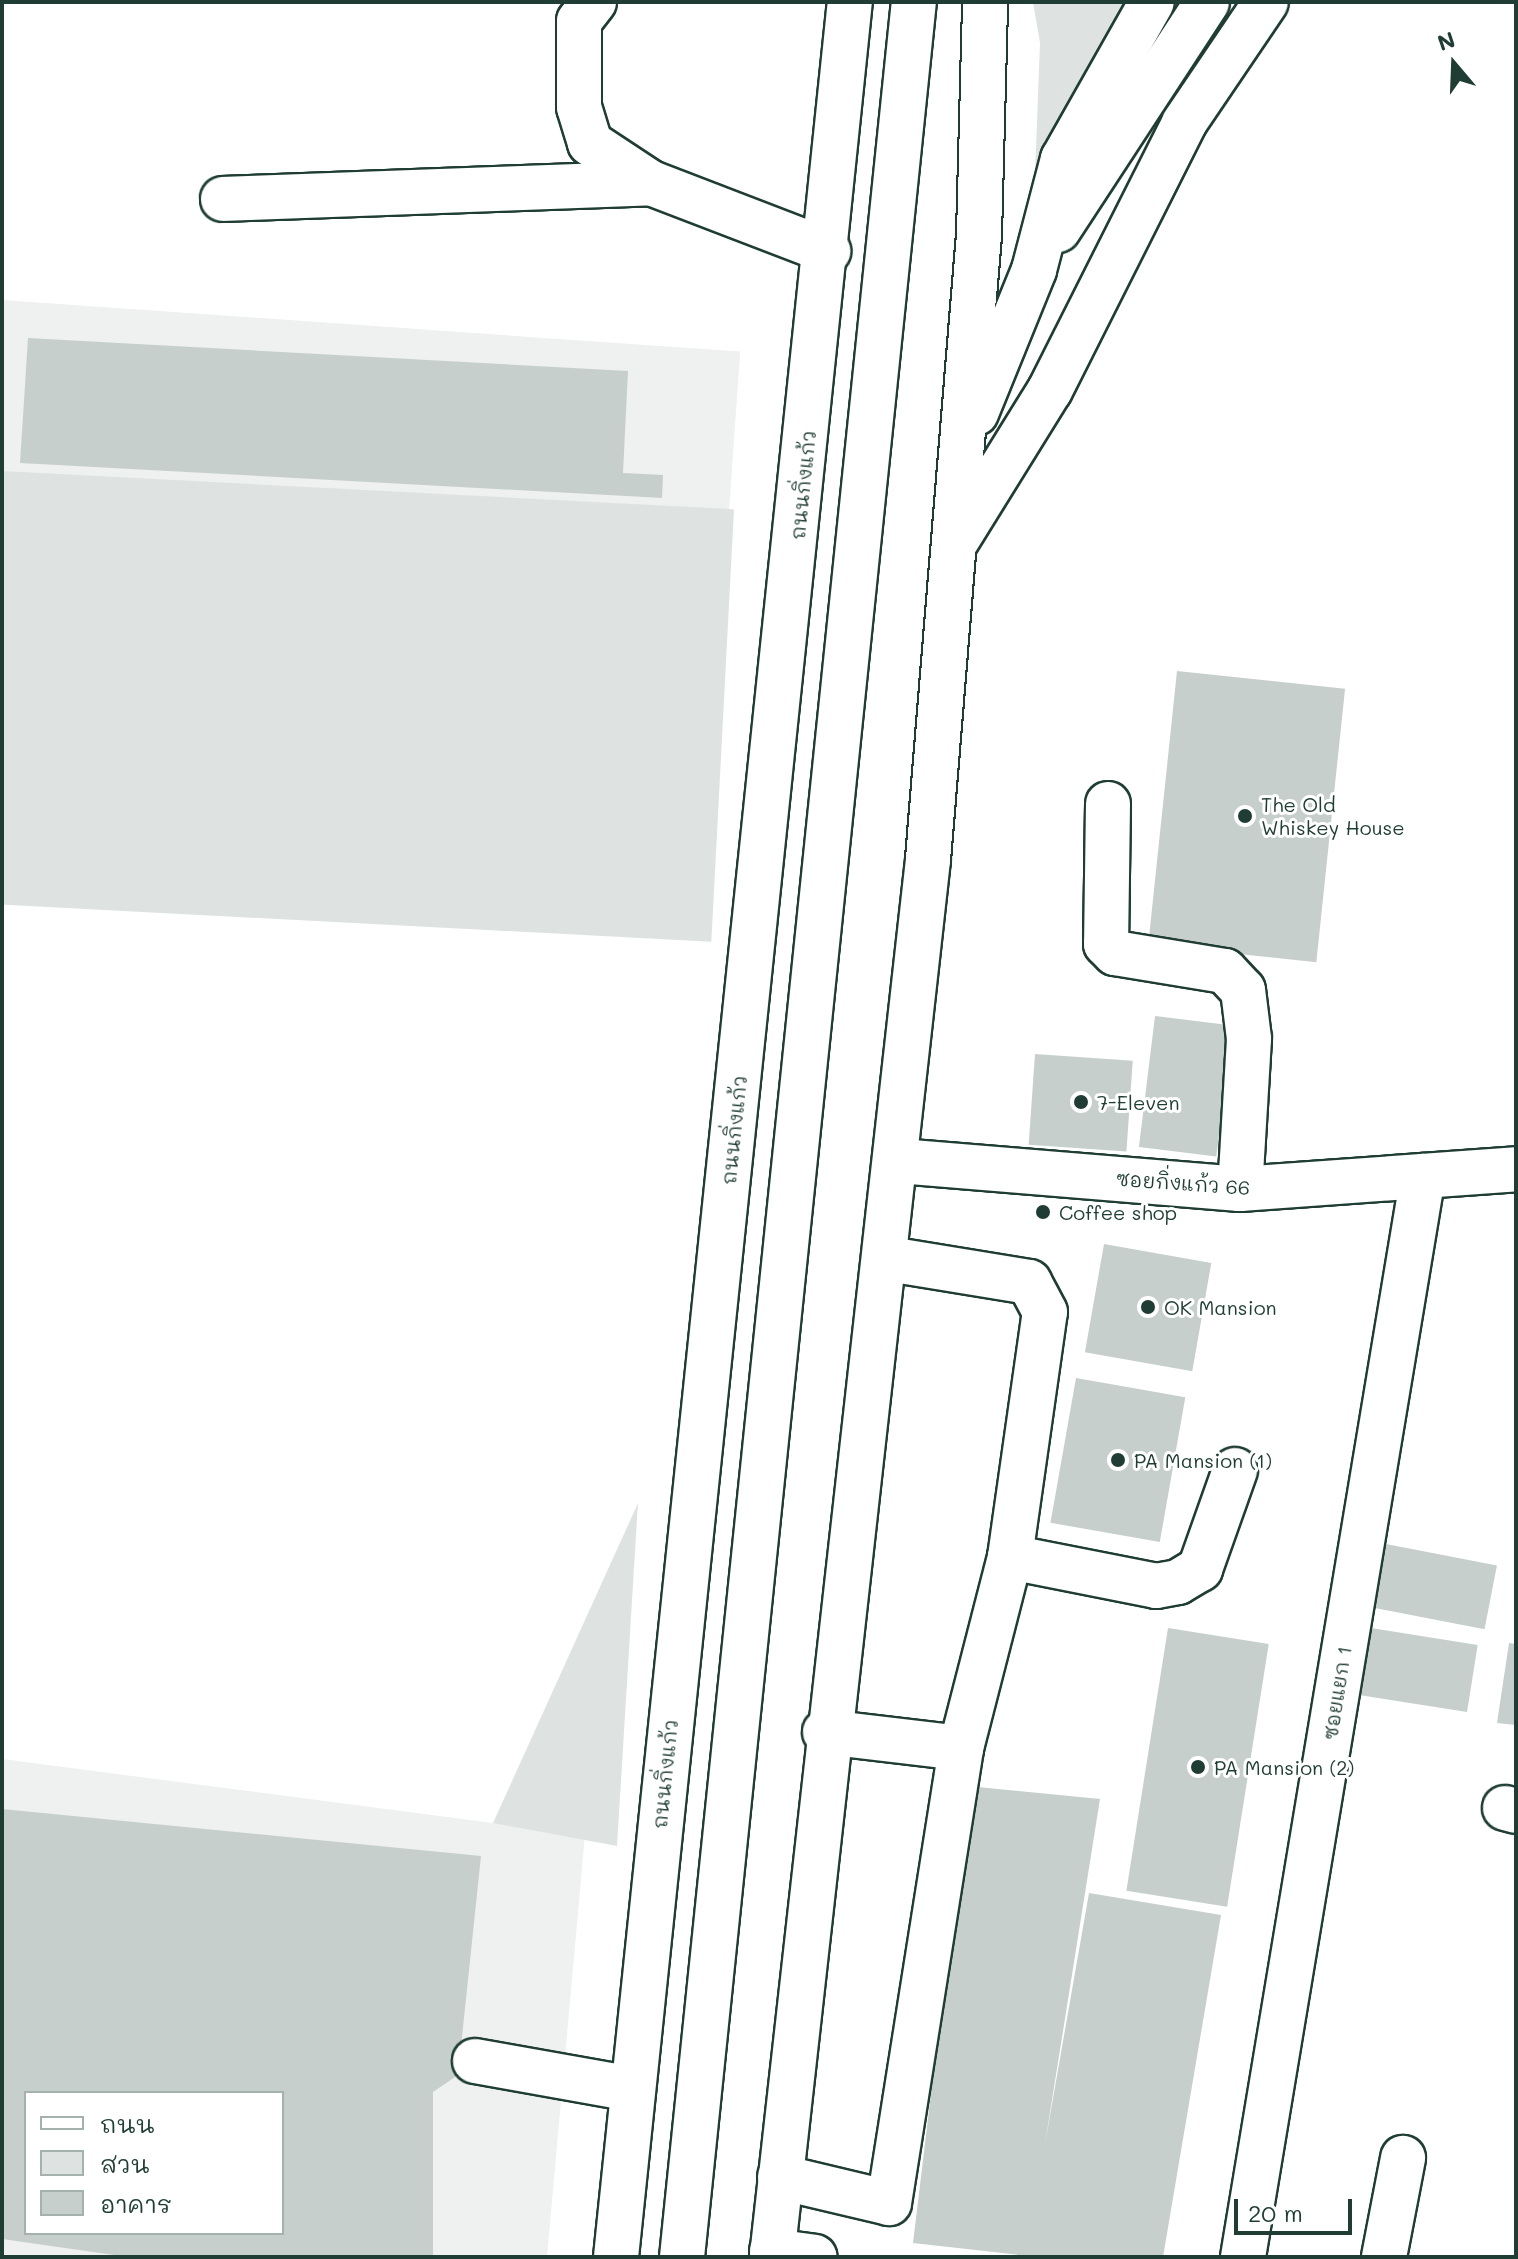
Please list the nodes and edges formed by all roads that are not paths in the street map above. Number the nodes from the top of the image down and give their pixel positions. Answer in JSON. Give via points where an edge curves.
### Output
{"nodes":[{"id":1,"x":594,"y":2,"type":"edge"},
{"id":2,"x":850,"y":2,"type":"edge"},
{"id":3,"x":914,"y":2,"type":"edge"},
{"id":4,"x":941,"y":2,"type":"edge"},
{"id":5,"x":985,"y":2,"type":"edge"},
{"id":6,"x":1152,"y":2,"type":"edge"},
{"id":7,"x":1266,"y":2,"type":"edge"},
{"id":8,"x":1205,"y":5,"type":"edge"},
{"id":9,"x":894,"y":154,"type":"junction"},
{"id":10,"x":651,"y":183,"type":"junction"},
{"id":11,"x":223,"y":199,"type":"dead end"},
{"id":12,"x":828,"y":251,"type":"junction"},
{"id":13,"x":1034,"y":270,"type":"junction"},
{"id":14,"x":958,"y":460,"type":"junction"},
{"id":15,"x":949,"y":552,"type":"junction"},
{"id":16,"x":1108,"y":804,"type":"dead end"},
{"id":17,"x":899,"y":1161,"type":"junction"},
{"id":18,"x":1516,"y":1169,"type":"edge"},
{"id":19,"x":1423,"y":1176,"type":"junction"},
{"id":20,"x":1240,"y":1189,"type":"junction"},
{"id":21,"x":889,"y":1259,"type":"junction"},
{"id":22,"x":1235,"y":1470,"type":"dead end"},
{"id":23,"x":1010,"y":1557,"type":"junction"},
{"id":24,"x":825,"y":1732,"type":"junction"},
{"id":25,"x":961,"y":1748,"type":"junction"},
{"id":26,"x":475,"y":2061,"type":"dead end"},
{"id":27,"x":632,"y":2089,"type":"junction"},
{"id":28,"x":1403,"y":2158,"type":"dead end"},
{"id":29,"x":780,"y":2177,"type":"junction"},
{"id":30,"x":772,"y":2254,"type":"edge"},
{"id":31,"x":616,"y":2257,"type":"edge"},
{"id":32,"x":682,"y":2257,"type":"edge"},
{"id":33,"x":815,"y":2257,"type":"edge"},
{"id":34,"x":1243,"y":2257,"type":"edge"},
{"id":35,"x":1384,"y":2257,"type":"edge"}],
"edges":[{"from":1,"to":10,"type":"main road","via":[[579,21],[579,107],[590,143]]},
{"from":2,"to":12,"type":"main road","name":"ถนนกิ่งแก้ว"},
{"from":3,"to":9,"type":"main road"},
{"from":4,"to":9,"type":"main road"},
{"from":5,"to":14,"type":"main road","via":[[979,235]]},
{"from":6,"to":13,"type":"main road","via":[[1063,159]]},
{"from":7,"to":15,"type":"main road","via":[[1184,123],[1050,390]]},
{"from":8,"to":13,"type":"main road"},
{"from":9,"to":32,"type":"main road"},
{"from":10,"to":11,"type":"main road"},
{"from":10,"to":12,"type":"main road"},
{"from":12,"to":27,"type":"main road","name":"ถนนกิ่งแก้ว"},
{"from":13,"to":14,"type":"main road"},
{"from":14,"to":15,"type":"main road"},
{"from":15,"to":17,"type":"main road"},
{"from":16,"to":20,"type":"main road","via":[[1106,944],[1115,953],[1225,971],[1243,990],[1249,1039]]},
{"from":17,"to":20,"type":"main road","name":"ซอยกิ่งแก้ว 66"},
{"from":17,"to":21,"type":"main road"},
{"from":18,"to":19,"type":"main road","name":"ซอยกิ่งแก้ว 66"},
{"from":19,"to":20,"type":"main road","name":"ซอยกิ่งแก้ว 66"},
{"from":19,"to":34,"type":"main road","name":"ซอยแยก 1"},
{"from":21,"to":23,"type":"main road","via":[[1004,1273],[1041,1295],[1045,1312]]},
{"from":21,"to":24,"type":"main road"},
{"from":22,"to":23,"type":"main road","via":[[1200,1569],[1178,1582],[1156,1586]]},
{"from":23,"to":25,"type":"main road"},
{"from":24,"to":25,"type":"main road"},
{"from":24,"to":29,"type":"main road"},
{"from":25,"to":29,"type":"main road","via":[[889,2203]]},
{"from":26,"to":27,"type":"main road"},
{"from":27,"to":31,"type":"main road","name":"ถนนกิ่งแก้ว"},
{"from":28,"to":35,"type":"main road"},
{"from":29,"to":30,"type":"main road"},
{"from":30,"to":33,"type":"main road"}]}
